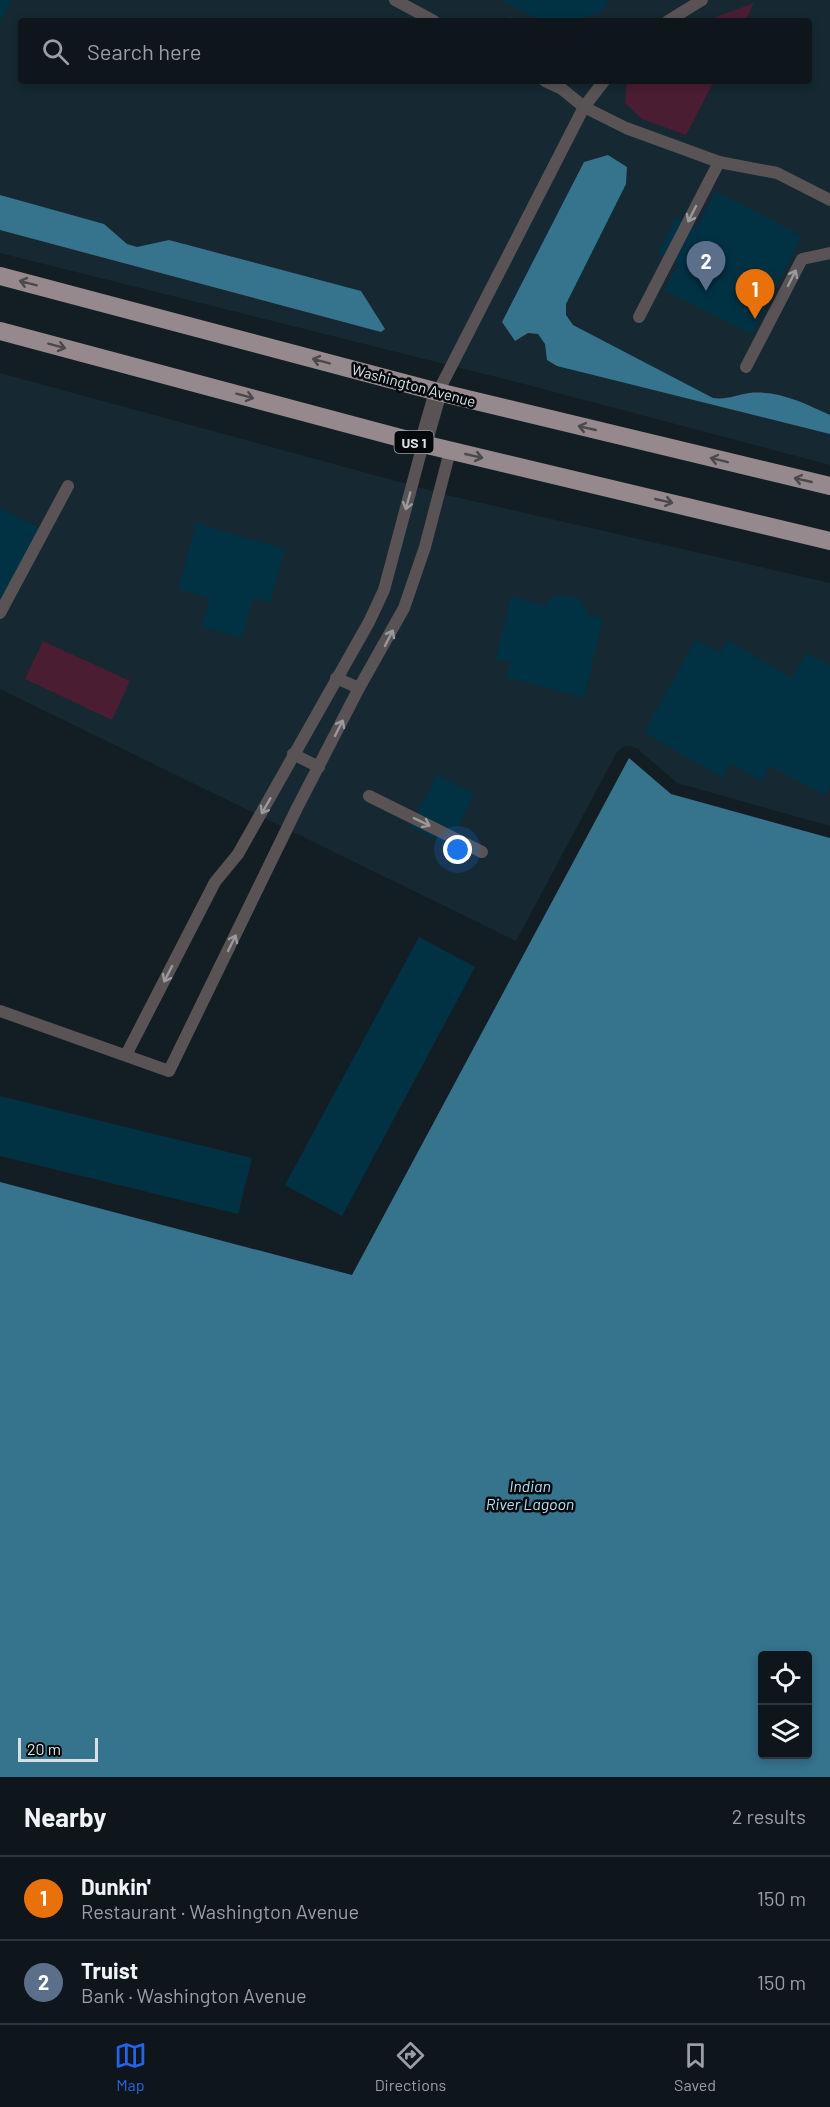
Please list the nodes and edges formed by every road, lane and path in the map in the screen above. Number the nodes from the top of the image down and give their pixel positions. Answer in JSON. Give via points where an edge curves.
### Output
{"nodes":[{"id":1,"x":395,"y":0,"type":"edge"},
{"id":2,"x":702,"y":0,"type":"edge"},
{"id":3,"x":428,"y":18,"type":"edge"},
{"id":4,"x":673,"y":18,"type":"edge"},
{"id":5,"x":551,"y":84,"type":"edge"},
{"id":6,"x":602,"y":84,"type":"edge"},
{"id":7,"x":584,"y":107,"type":"junction"},
{"id":8,"x":719,"y":162,"type":"junction"},
{"id":9,"x":830,"y":200,"type":"edge"},
{"id":10,"x":830,"y":253,"type":"edge"},
{"id":11,"x":0,"y":276,"type":"edge"},
{"id":12,"x":639,"y":317,"type":"dead end"},
{"id":13,"x":0,"y":331,"type":"edge"},
{"id":14,"x":746,"y":367,"type":"dead end"},
{"id":15,"x":438,"y":392,"type":"junction"},
{"id":16,"x":423,"y":444,"type":"junction"},
{"id":17,"x":450,"y":450,"type":"junction"},
{"id":18,"x":68,"y":486,"type":"dead end"},
{"id":19,"x":830,"y":486,"type":"edge"},
{"id":20,"x":830,"y":541,"type":"edge"},
{"id":21,"x":0,"y":613,"type":"edge"},
{"id":22,"x":336,"y":678,"type":"junction"},
{"id":23,"x":359,"y":688,"type":"junction"},
{"id":24,"x":293,"y":754,"type":"junction"},
{"id":25,"x":319,"y":767,"type":"junction"},
{"id":26,"x":369,"y":796,"type":"dead end"},
{"id":27,"x":482,"y":852,"type":"dead end"},
{"id":28,"x":0,"y":1011,"type":"edge"},
{"id":29,"x":126,"y":1055,"type":"junction"}],
"edges":[{"from":1,"to":3,"type":"lane"},
{"from":2,"to":4,"type":"lane"},
{"from":5,"to":7,"type":"lane"},
{"from":6,"to":7,"type":"lane"},
{"from":7,"to":8,"type":"lane","via":[[626,128]]},
{"from":7,"to":15,"type":"lane"},
{"from":8,"to":9,"type":"lane","via":[[777,173]]},
{"from":8,"to":12,"type":"lane","one_way":true},
{"from":14,"to":10,"type":"lane","one_way":true,"via":[[802,259]]},
{"from":15,"to":11,"type":"main road","name":"Washington Avenue","one_way":true},
{"from":13,"to":16,"type":"main road","number":"US 1","one_way":true},
{"from":15,"to":16,"type":"street"},
{"from":19,"to":15,"type":"main road","name":"Washington Avenue","one_way":true},
{"from":16,"to":17,"type":"main road","number":"US 1"},
{"from":16,"to":22,"type":"lane","one_way":true,"via":[[384,590]]},
{"from":17,"to":20,"type":"main road","number":"US 1","one_way":true},
{"from":23,"to":17,"type":"lane","one_way":true,"via":[[404,608]]},
{"from":18,"to":21,"type":"lane"},
{"from":22,"to":23,"type":"lane"},
{"from":22,"to":24,"type":"lane"},
{"from":25,"to":23,"type":"lane","one_way":true},
{"from":24,"to":25,"type":"lane"},
{"from":24,"to":29,"type":"lane","one_way":true,"via":[[238,854],[215,882]]},
{"from":29,"to":25,"type":"lane","one_way":true,"via":[[169,1071]]},
{"from":26,"to":27,"type":"lane","one_way":true},
{"from":28,"to":29,"type":"lane"}]}
